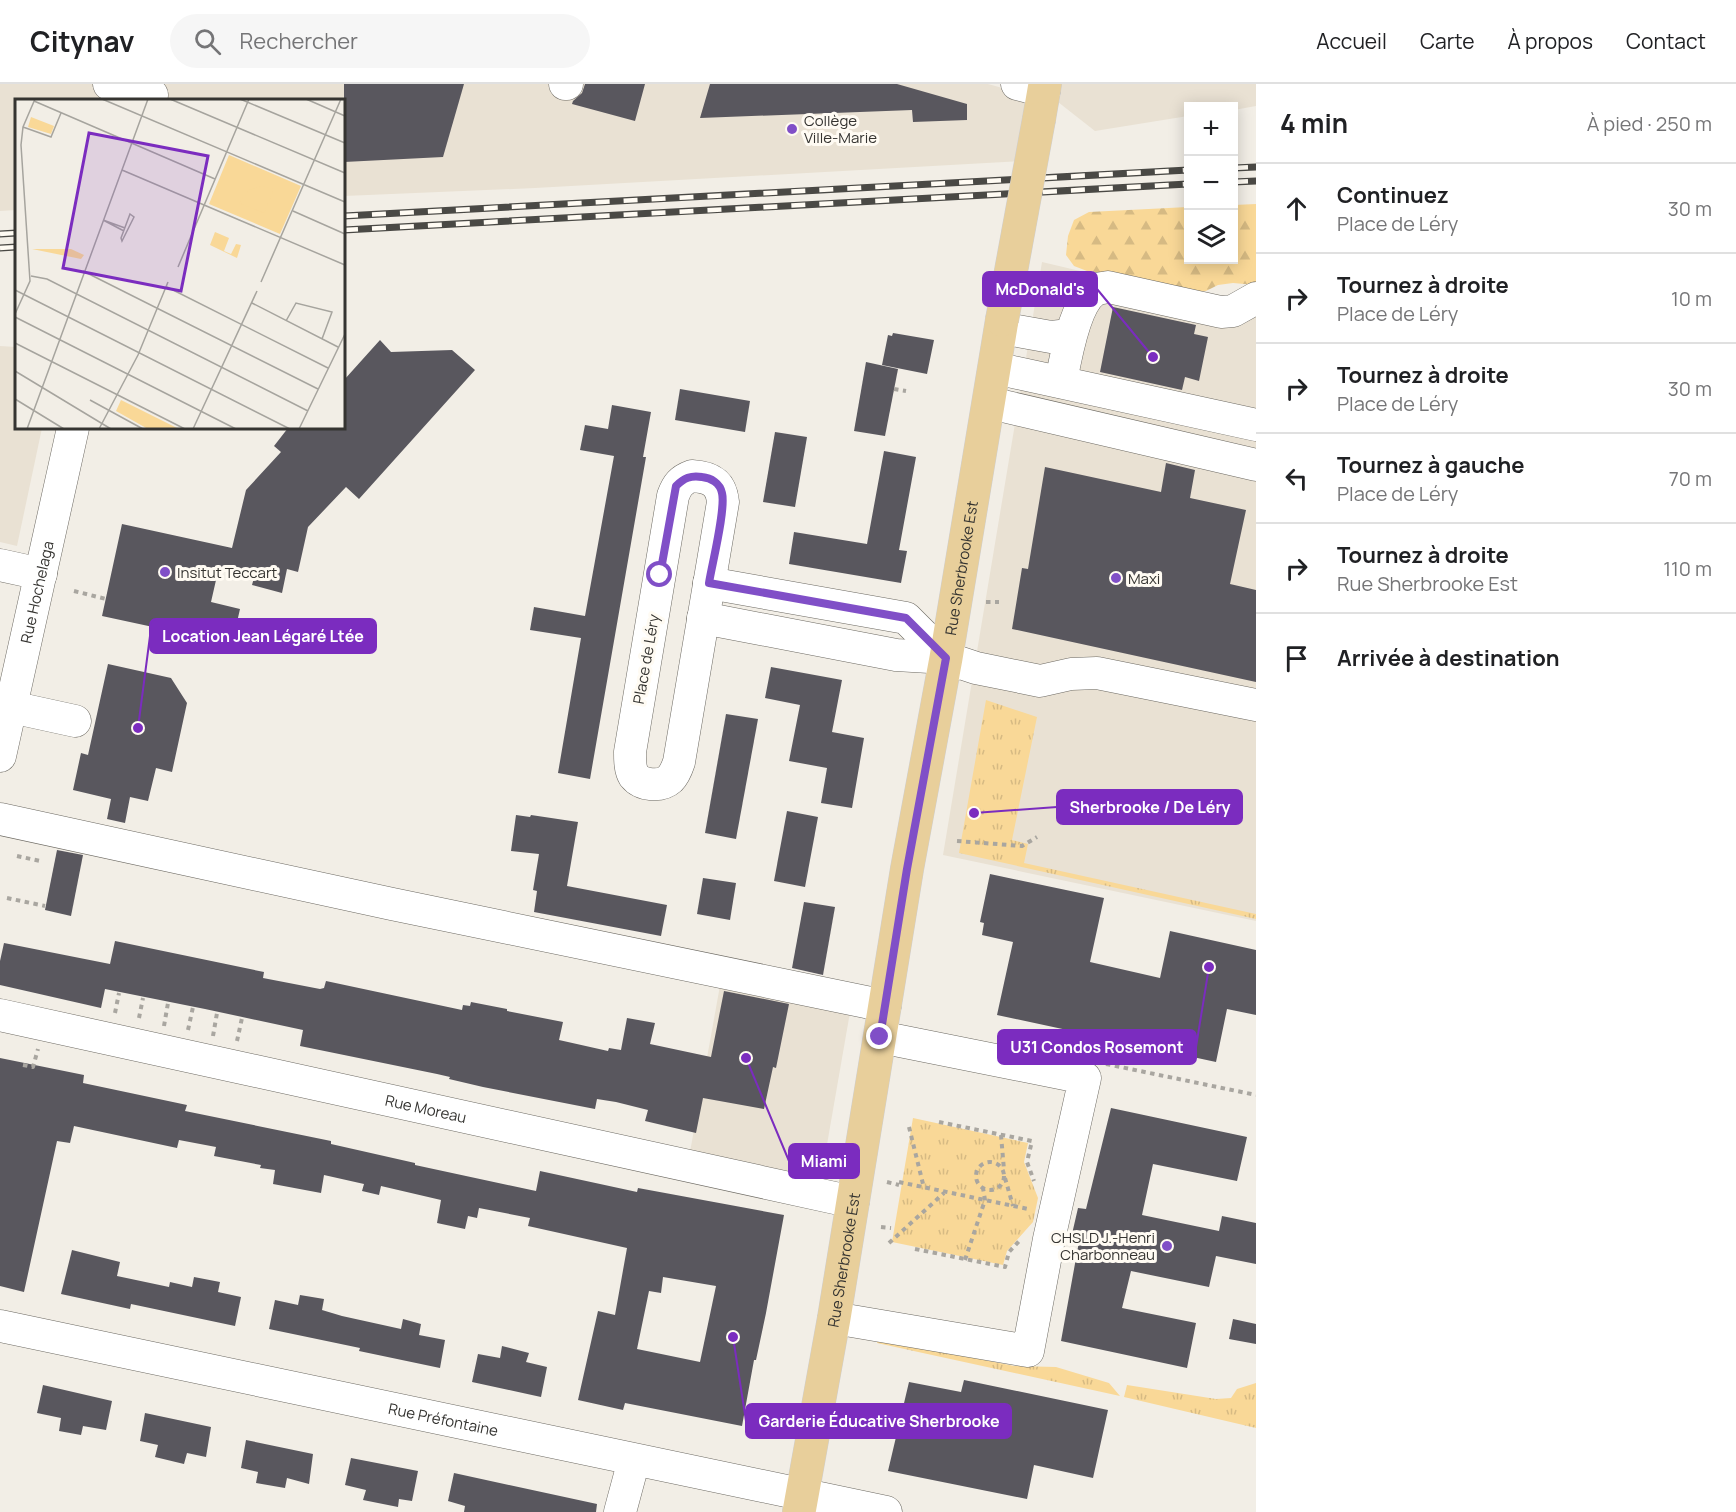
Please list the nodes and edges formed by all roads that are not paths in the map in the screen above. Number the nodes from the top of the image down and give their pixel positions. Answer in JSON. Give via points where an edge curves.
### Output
{"nodes":[{"id":1,"x":109,"y":84,"type":"edge"},
{"id":2,"x":147,"y":93,"type":"edge"},
{"id":3,"x":1036,"y":94,"type":"edge"},
{"id":4,"x":1256,"y":298,"type":"edge"},
{"id":5,"x":1002,"y":324,"type":"junction"},
{"id":6,"x":1070,"y":335,"type":"junction"},
{"id":7,"x":996,"y":368,"type":"junction"},
{"id":8,"x":1061,"y":382,"type":"junction"},
{"id":9,"x":990,"y":403,"type":"junction"},
{"id":10,"x":1256,"y":425,"type":"edge"},
{"id":11,"x":73,"y":429,"type":"edge"},
{"id":12,"x":1256,"y":465,"type":"edge"},
{"id":13,"x":0,"y":565,"type":"edge"},
{"id":14,"x":41,"y":574,"type":"junction"},
{"id":15,"x":709,"y":583,"type":"junction"},
{"id":16,"x":703,"y":618,"type":"junction"},
{"id":17,"x":946,"y":658,"type":"junction"},
{"id":18,"x":1256,"y":705,"type":"edge"},
{"id":19,"x":11,"y":707,"type":"junction"},
{"id":20,"x":75,"y":721,"type":"dead end"},
{"id":21,"x":0,"y":756,"type":"edge"},
{"id":22,"x":0,"y":819,"type":"edge"},
{"id":23,"x":0,"y":1015,"type":"edge"},
{"id":24,"x":883,"y":1021,"type":"junction"},
{"id":25,"x":853,"y":1202,"type":"junction"},
{"id":26,"x":834,"y":1318,"type":"junction"},
{"id":27,"x":0,"y":1326,"type":"edge"},
{"id":28,"x":634,"y":1460,"type":"junction"},
{"id":29,"x":801,"y":1504,"type":"edge"},
{"id":30,"x":620,"y":1512,"type":"edge"},
{"id":31,"x":886,"y":1512,"type":"edge"}],
"edges":[{"from":1,"to":2,"type":"street"},
{"from":3,"to":5,"type":"main road","name":"Rue Sherbrooke Est","bridge":true},
{"from":4,"to":6,"type":"street","via":[[1221,312],[1108,287],[1096,289],[1088,296]]},
{"from":5,"to":6,"type":"street","via":[[1051,337]]},
{"from":5,"to":7,"type":"main road","name":"Rue Sherbrooke Est"},
{"from":6,"to":8,"type":"street"},
{"from":7,"to":8,"type":"street"},
{"from":7,"to":9,"type":"main road","name":"Rue Sherbrooke Est"},
{"from":8,"to":10,"type":"street"},
{"from":9,"to":12,"type":"street"},
{"from":9,"to":17,"type":"main road","name":"Rue Sherbrooke Est"},
{"from":11,"to":14,"type":"street","name":"Rue Hochelaga"},
{"from":13,"to":14,"type":"street"},
{"from":14,"to":19,"type":"street","name":"Rue Hochelaga"},
{"from":15,"to":16,"type":"street","name":"Place de Léry"},
{"from":15,"to":16,"type":"street","name":"Place de Léry","via":[[722,494],[711,479],[692,476],[676,486],[660,575],[630,752],[633,775],[640,782],[660,784],[676,772]]},
{"from":15,"to":17,"type":"street","via":[[906,618]]},
{"from":16,"to":17,"type":"street","via":[[896,655]]},
{"from":17,"to":18,"type":"street","via":[[1040,681],[1097,673]]},
{"from":17,"to":24,"type":"main road","name":"Rue Sherbrooke Est"},
{"from":19,"to":20,"type":"street"},
{"from":19,"to":21,"type":"street","name":"Rue Hochelaga"},
{"from":22,"to":24,"type":"street","via":[[392,904]]},
{"from":23,"to":25,"type":"street","name":"Rue Moreau"},
{"from":24,"to":25,"type":"main road","name":"Rue Sherbrooke Est"},
{"from":24,"to":26,"type":"street","via":[[1085,1078],[1041,1225],[1028,1351]]},
{"from":25,"to":26,"type":"main road","name":"Rue Sherbrooke Est"},
{"from":26,"to":29,"type":"main road","name":"Rue Sherbrooke Est"},
{"from":27,"to":28,"type":"street","name":"Rue Préfontaine"},
{"from":28,"to":29,"type":"street","name":"Rue Préfontaine"},
{"from":28,"to":30,"type":"street"},
{"from":29,"to":31,"type":"street","name":"Rue Préfontaine"}]}
